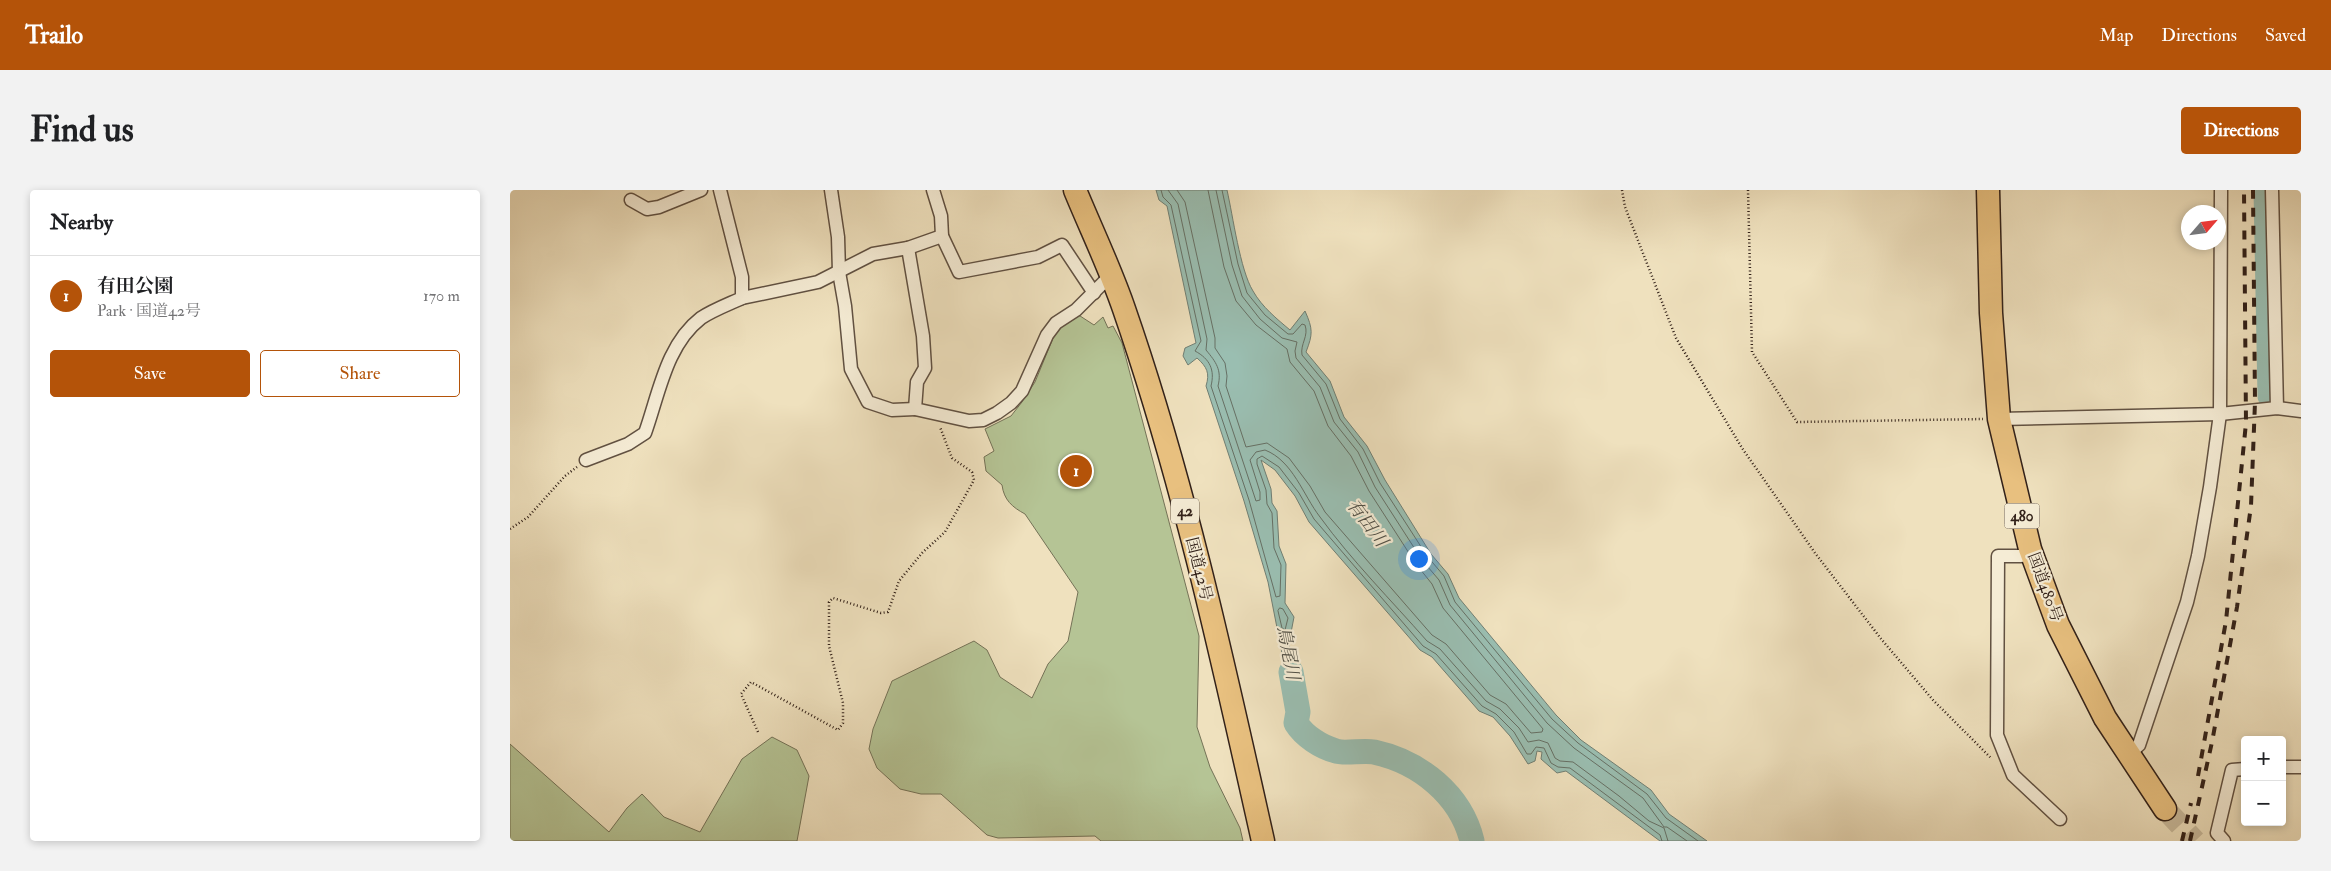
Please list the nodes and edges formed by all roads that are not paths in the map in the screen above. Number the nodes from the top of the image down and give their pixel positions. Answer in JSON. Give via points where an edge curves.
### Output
{"nodes":[{"id":1,"x":701,"y":190,"type":"edge"},
{"id":2,"x":720,"y":190,"type":"edge"},
{"id":3,"x":831,"y":190,"type":"edge"},
{"id":4,"x":932,"y":190,"type":"edge"},
{"id":5,"x":1075,"y":190,"type":"edge"},
{"id":6,"x":1988,"y":190,"type":"edge"},
{"id":7,"x":2221,"y":190,"type":"edge"},
{"id":8,"x":2272,"y":190,"type":"edge"},
{"id":9,"x":631,"y":200,"type":"dead end"},
{"id":10,"x":942,"y":236,"type":"junction"},
{"id":11,"x":908,"y":248,"type":"junction"},
{"id":12,"x":839,"y":272,"type":"junction"},
{"id":13,"x":1110,"y":276,"type":"junction"},
{"id":14,"x":1094,"y":293,"type":"junction"},
{"id":15,"x":742,"y":298,"type":"junction"},
{"id":16,"x":2277,"y":408,"type":"junction"},
{"id":17,"x":915,"y":409,"type":"junction"},
{"id":18,"x":2301,"y":411,"type":"edge"},
{"id":19,"x":2220,"y":414,"type":"junction"},
{"id":20,"x":1999,"y":419,"type":"junction"},
{"id":21,"x":586,"y":460,"type":"road end"},
{"id":22,"x":2030,"y":549,"type":"junction"},
{"id":23,"x":2129,"y":754,"type":"junction"},
{"id":24,"x":2301,"y":766,"type":"edge"},
{"id":25,"x":2286,"y":767,"type":"edge"},
{"id":26,"x":2241,"y":769,"type":"edge"},
{"id":27,"x":2165,"y":809,"type":"tunnel mouth"},
{"id":28,"x":2060,"y":819,"type":"dead end"},
{"id":29,"x":1263,"y":841,"type":"edge"},
{"id":30,"x":2224,"y":841,"type":"edge"}],
"edges":[{"from":1,"to":9,"type":"street","via":[[647,209]]},
{"from":2,"to":15,"type":"street","via":[[742,277]]},
{"from":3,"to":12,"type":"street"},
{"from":4,"to":10,"type":"street","via":[[942,216]]},
{"from":5,"to":13,"type":"highway","name":"国道42号","number":"42"},
{"from":6,"to":20,"type":"highway","name":"国道480号","number":"480","via":[[1991,314]]},
{"from":7,"to":19,"type":"street"},
{"from":8,"to":16,"type":"street"},
{"from":10,"to":11,"type":"street"},
{"from":10,"to":14,"type":"street","via":[[959,272],[1038,257],[1062,245]]},
{"from":11,"to":12,"type":"street","via":[[873,254]]},
{"from":11,"to":17,"type":"street","via":[[923,336],[925,368],[917,382]]},
{"from":12,"to":15,"type":"street","via":[[818,282]]},
{"from":12,"to":17,"type":"street","via":[[851,369],[862,394],[868,402],[892,410]]},
{"from":13,"to":14,"type":"street"},
{"from":13,"to":29,"type":"highway","name":"国道42号","number":"42","via":[[1123,307],[1179,489]]},
{"from":14,"to":17,"type":"street","via":[[1056,323],[1047,335],[1022,391],[1011,403],[982,420],[969,421]]},
{"from":15,"to":21,"type":"street","via":[[702,317],[686,332],[663,374],[645,433],[628,444]]},
{"from":16,"to":18,"type":"street"},
{"from":16,"to":19,"type":"street"},
{"from":19,"to":20,"type":"street"},
{"from":19,"to":23,"type":"street","via":[[2198,556],[2187,602],[2139,745]]},
{"from":20,"to":22,"type":"highway","name":"国道480号","number":"480"},
{"from":22,"to":23,"type":"highway","name":"国道480号","number":"480","via":[[2058,625],[2105,718]]},
{"from":22,"to":28,"type":"street","via":[[2021,556],[1998,556],[1997,735],[2013,775]]},
{"from":23,"to":27,"type":"highway","name":"国道480号","number":"480"},
{"from":24,"to":25,"type":"street"},
{"from":26,"to":30,"type":"street","via":[[2232,770],[2217,833]]}]}
